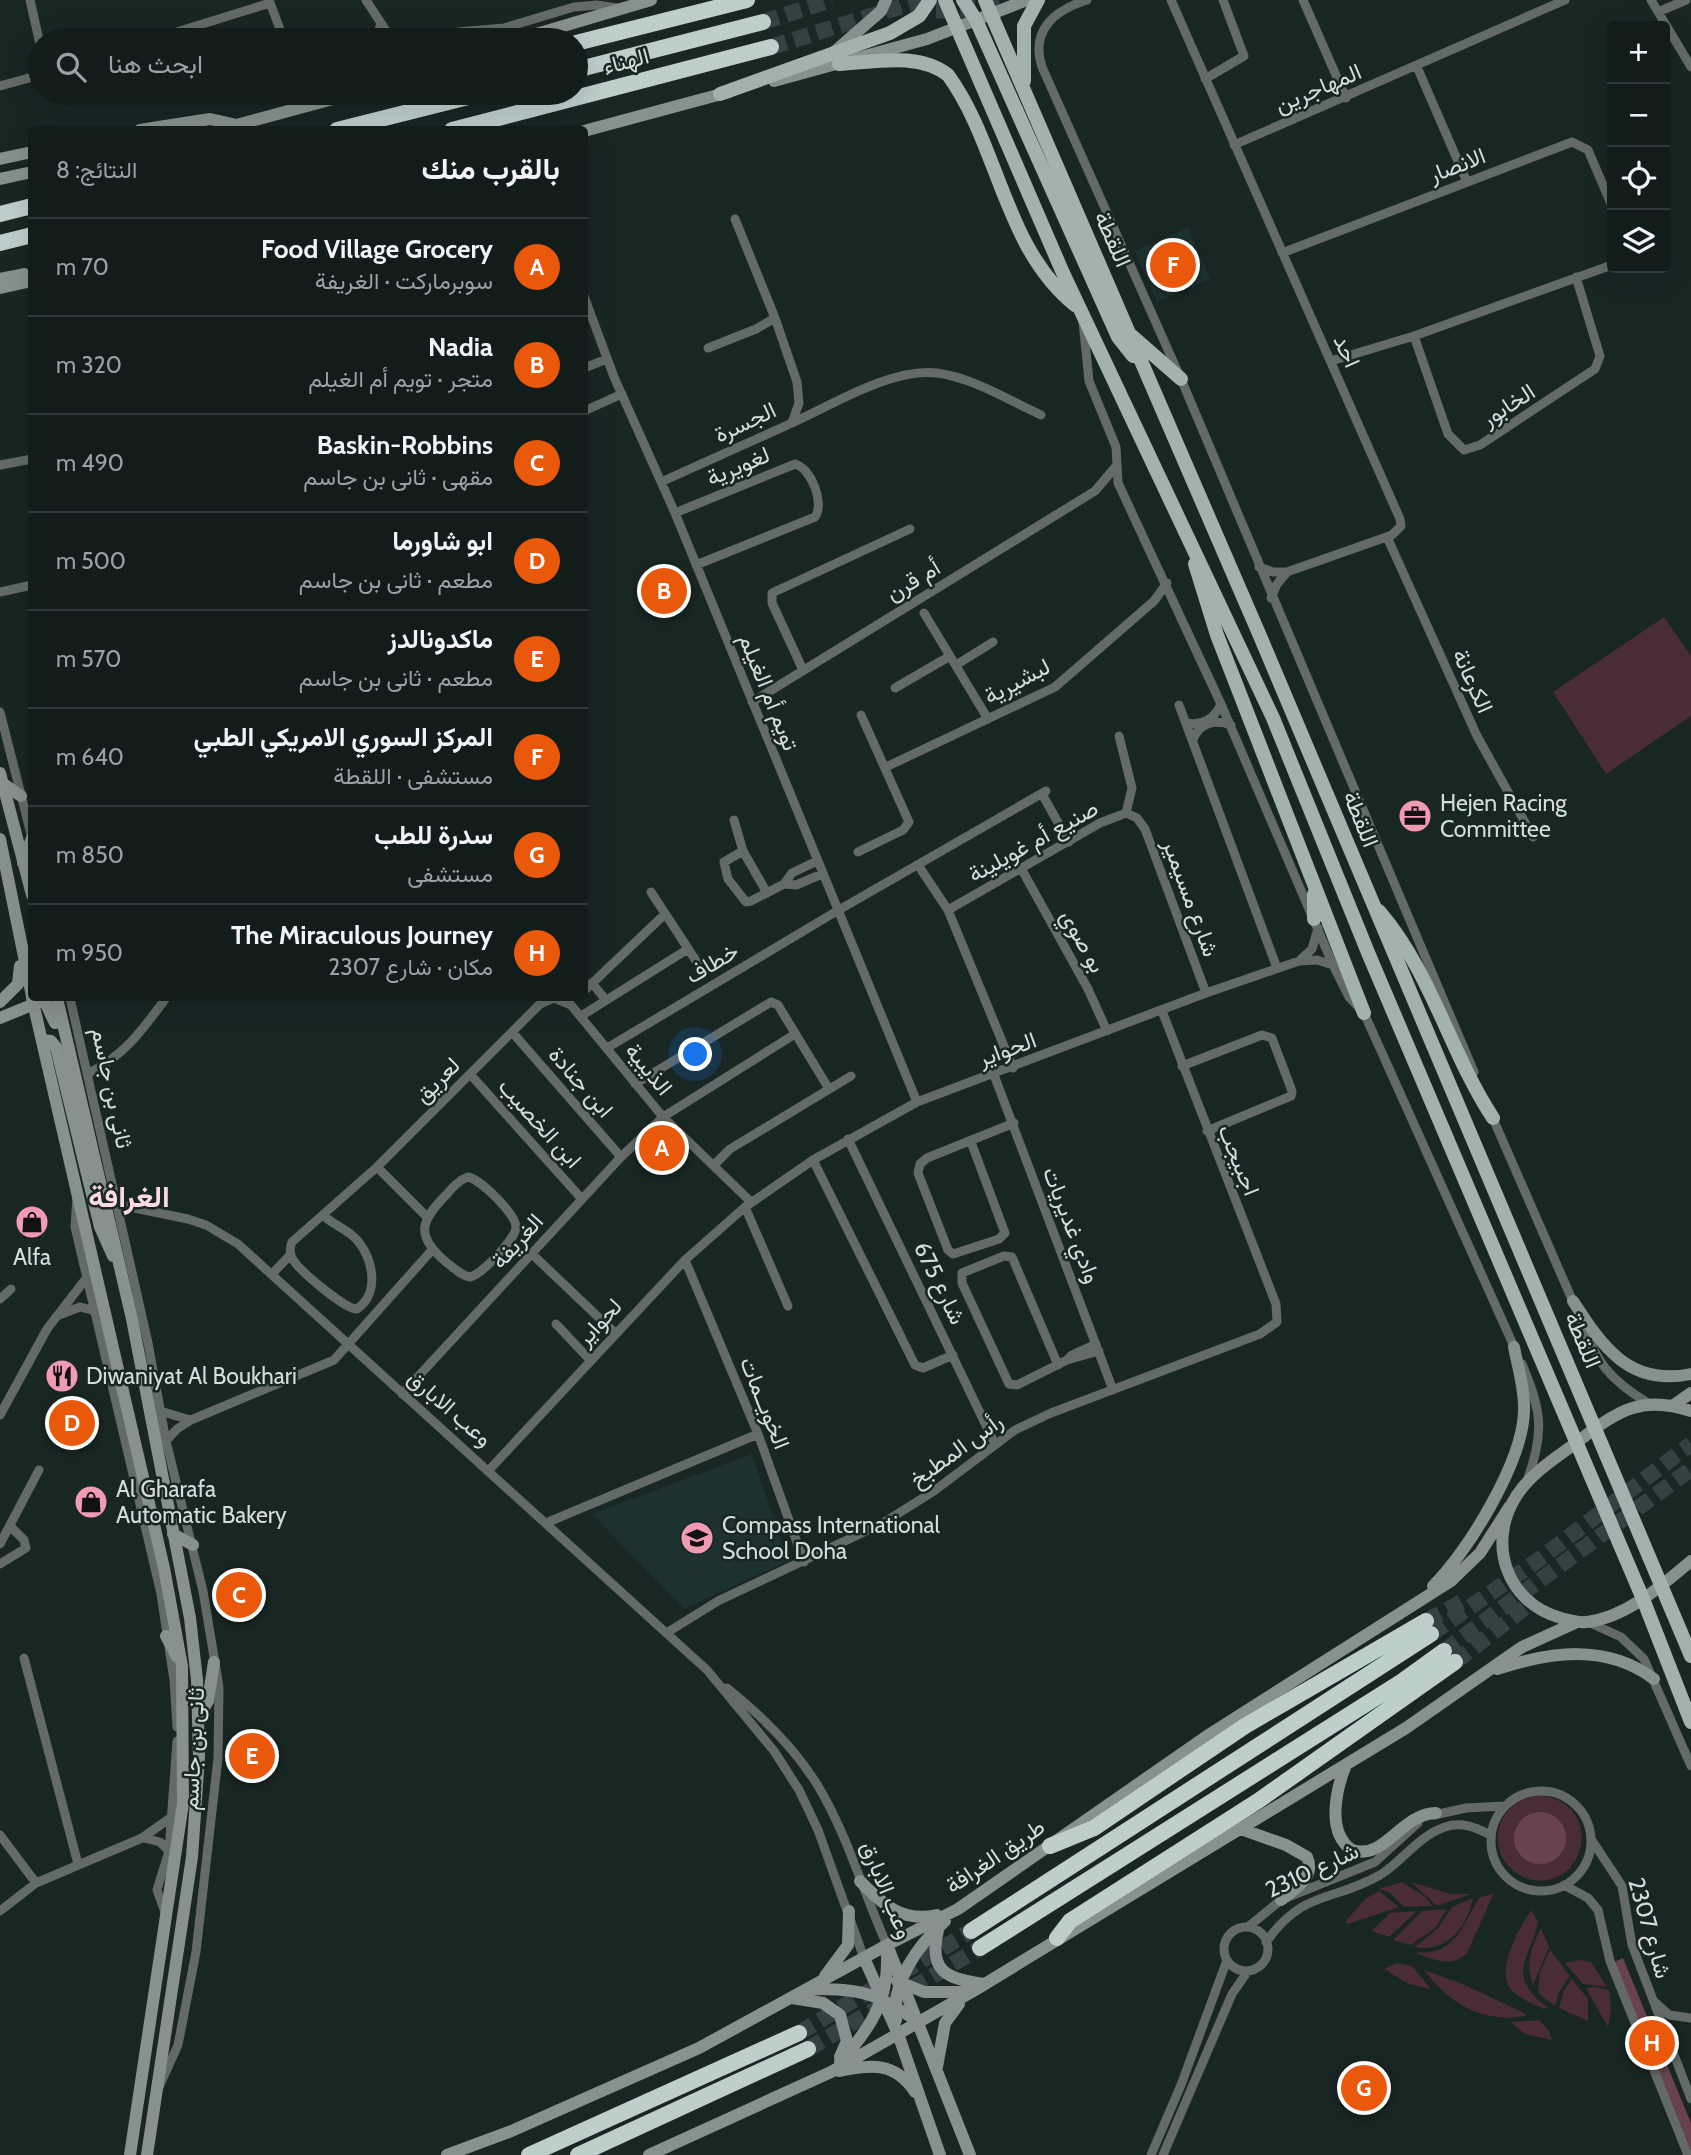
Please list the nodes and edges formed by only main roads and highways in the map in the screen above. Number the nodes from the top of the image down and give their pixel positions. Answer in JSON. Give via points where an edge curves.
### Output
{"nodes":[{"id":1,"x":651,"y":0,"type":"edge"},
{"id":2,"x":747,"y":0,"type":"edge"},
{"id":3,"x":886,"y":0,"type":"edge"},
{"id":4,"x":930,"y":0,"type":"edge"},
{"id":5,"x":945,"y":0,"type":"edge"},
{"id":6,"x":962,"y":0,"type":"edge"},
{"id":7,"x":985,"y":0,"type":"edge"},
{"id":8,"x":1027,"y":0,"type":"edge"},
{"id":9,"x":1038,"y":0,"type":"edge"},
{"id":10,"x":991,"y":15,"type":"junction"},
{"id":11,"x":976,"y":20,"type":"junction"},
{"id":12,"x":763,"y":22,"type":"tunnel mouth"},
{"id":13,"x":556,"y":28,"type":"edge"},
{"id":14,"x":956,"y":28,"type":"junction"},
{"id":15,"x":588,"y":40,"type":"edge"},
{"id":16,"x":771,"y":47,"type":"tunnel mouth"},
{"id":17,"x":836,"y":58,"type":"junction"},
{"id":18,"x":588,"y":67,"type":"edge"},
{"id":19,"x":720,"y":94,"type":"joint"},
{"id":20,"x":588,"y":95,"type":"edge"},
{"id":21,"x":1026,"y":96,"type":"junction"},
{"id":22,"x":311,"y":105,"type":"edge"},
{"id":23,"x":436,"y":105,"type":"edge"},
{"id":24,"x":548,"y":105,"type":"edge"},
{"id":25,"x":238,"y":125,"type":"junction"},
{"id":26,"x":165,"y":126,"type":"edge"},
{"id":27,"x":234,"y":126,"type":"edge"},
{"id":28,"x":353,"y":126,"type":"edge"},
{"id":29,"x":467,"y":126,"type":"edge"},
{"id":30,"x":588,"y":130,"type":"edge"},
{"id":31,"x":28,"y":153,"type":"edge"},
{"id":32,"x":0,"y":159,"type":"edge"},
{"id":33,"x":28,"y":173,"type":"edge"},
{"id":34,"x":0,"y":179,"type":"edge"},
{"id":35,"x":28,"y":207,"type":"edge"},
{"id":36,"x":0,"y":214,"type":"edge"},
{"id":37,"x":28,"y":236,"type":"edge"},
{"id":38,"x":0,"y":243,"type":"edge"},
{"id":39,"x":28,"y":273,"type":"edge"},
{"id":40,"x":0,"y":279,"type":"edge"},
{"id":41,"x":28,"y":282,"type":"edge"},
{"id":42,"x":0,"y":288,"type":"edge"},
{"id":43,"x":1082,"y":310,"type":"junction"},
{"id":44,"x":1130,"y":334,"type":"junction"},
{"id":45,"x":1145,"y":371,"type":"junction"},
{"id":46,"x":1181,"y":379,"type":"road end"},
{"id":47,"x":1188,"y":536,"type":"junction"},
{"id":48,"x":1,"y":778,"type":"edge"},
{"id":49,"x":21,"y":796,"type":"road end"},
{"id":50,"x":1,"y":844,"type":"edge"},
{"id":51,"x":28,"y":850,"type":"edge"},
{"id":52,"x":23,"y":864,"type":"junction"},
{"id":53,"x":8,"y":876,"type":"junction"},
{"id":54,"x":28,"y":881,"type":"edge"},
{"id":55,"x":1314,"y":883,"type":"junction"},
{"id":56,"x":1369,"y":900,"type":"junction"},
{"id":57,"x":1316,"y":924,"type":"road end"},
{"id":58,"x":18,"y":933,"type":"junction"},
{"id":59,"x":28,"y":949,"type":"edge"},
{"id":60,"x":28,"y":969,"type":"edge"},
{"id":61,"x":28,"y":998,"type":"edge"},
{"id":62,"x":29,"y":1001,"type":"edge"},
{"id":63,"x":36,"y":1001,"type":"edge"},
{"id":64,"x":41,"y":1001,"type":"edge"},
{"id":65,"x":58,"y":1001,"type":"edge"},
{"id":66,"x":0,"y":1002,"type":"edge"},
{"id":67,"x":1364,"y":1013,"type":"road end"},
{"id":68,"x":0,"y":1018,"type":"edge"},
{"id":69,"x":39,"y":1026,"type":"junction"},
{"id":70,"x":42,"y":1040,"type":"junction"},
{"id":71,"x":73,"y":1116,"type":"junction"},
{"id":72,"x":1493,"y":1118,"type":"road end"},
{"id":73,"x":119,"y":1262,"type":"junction"},
{"id":74,"x":1573,"y":1301,"type":"road end"},
{"id":75,"x":1514,"y":1347,"type":"road end"},
{"id":76,"x":140,"y":1369,"type":"junction"},
{"id":77,"x":1691,"y":1374,"type":"edge"},
{"id":78,"x":155,"y":1381,"type":"road end"},
{"id":79,"x":1691,"y":1393,"type":"edge"},
{"id":80,"x":1674,"y":1405,"type":"junction"},
{"id":81,"x":1691,"y":1411,"type":"edge"},
{"id":82,"x":1596,"y":1427,"type":"junction"},
{"id":83,"x":1576,"y":1443,"type":"junction"},
{"id":84,"x":1510,"y":1506,"type":"junction"},
{"id":85,"x":173,"y":1534,"type":"junction"},
{"id":86,"x":193,"y":1545,"type":"road end"},
{"id":87,"x":1691,"y":1561,"type":"edge"},
{"id":88,"x":1663,"y":1585,"type":"junction"},
{"id":89,"x":1643,"y":1599,"type":"junction"},
{"id":90,"x":1407,"y":1611,"type":"junction"},
{"id":91,"x":1582,"y":1622,"type":"junction"},
{"id":92,"x":166,"y":1636,"type":"road end"},
{"id":93,"x":1691,"y":1656,"type":"edge"},
{"id":94,"x":214,"y":1662,"type":"road end"},
{"id":95,"x":182,"y":1666,"type":"junction"},
{"id":96,"x":1487,"y":1673,"type":"junction"},
{"id":97,"x":1654,"y":1679,"type":"road end"},
{"id":98,"x":199,"y":1716,"type":"junction"},
{"id":99,"x":1691,"y":1722,"type":"edge"},
{"id":100,"x":1346,"y":1765,"type":"junction"},
{"id":101,"x":1436,"y":1814,"type":"road end"},
{"id":102,"x":1241,"y":1829,"type":"junction"},
{"id":103,"x":1050,"y":1846,"type":"junction"},
{"id":104,"x":860,"y":1881,"type":"road end"},
{"id":105,"x":1281,"y":1899,"type":"road end"},
{"id":106,"x":958,"y":1909,"type":"junction"},
{"id":107,"x":849,"y":1911,"type":"road end"},
{"id":108,"x":938,"y":1927,"type":"junction"},
{"id":109,"x":971,"y":1931,"type":"tunnel mouth"},
{"id":110,"x":1057,"y":1938,"type":"junction"},
{"id":111,"x":887,"y":1945,"type":"junction"},
{"id":112,"x":980,"y":1948,"type":"tunnel mouth"},
{"id":113,"x":864,"y":1958,"type":"junction"},
{"id":114,"x":886,"y":1974,"type":"junction"},
{"id":115,"x":901,"y":1984,"type":"junction"},
{"id":116,"x":979,"y":1987,"type":"junction"},
{"id":117,"x":809,"y":1989,"type":"junction"},
{"id":118,"x":792,"y":1998,"type":"junction"},
{"id":119,"x":889,"y":2002,"type":"junction"},
{"id":120,"x":919,"y":2022,"type":"junction"},
{"id":121,"x":799,"y":2033,"type":"tunnel mouth"},
{"id":122,"x":898,"y":2034,"type":"junction"},
{"id":123,"x":808,"y":2049,"type":"tunnel mouth"},
{"id":124,"x":937,"y":2071,"type":"junction"},
{"id":125,"x":831,"y":2072,"type":"junction"},
{"id":126,"x":926,"y":2110,"type":"junction"},
{"id":127,"x":130,"y":2155,"type":"edge"},
{"id":128,"x":147,"y":2155,"type":"edge"},
{"id":129,"x":447,"y":2155,"type":"edge"},
{"id":130,"x":530,"y":2155,"type":"edge"},
{"id":131,"x":578,"y":2155,"type":"edge"},
{"id":132,"x":649,"y":2155,"type":"edge"},
{"id":133,"x":940,"y":2155,"type":"edge"},
{"id":134,"x":970,"y":2155,"type":"edge"}],
"edges":[{"from":1,"to":13,"type":"main road"},
{"from":2,"to":15,"type":"highway"},
{"from":3,"to":17,"type":"main road"},
{"from":4,"to":17,"type":"main road","via":[[919,16],[905,25]]},
{"from":5,"to":14,"type":"main road","name":"اللقطة"},
{"from":6,"to":11,"type":"main road"},
{"from":6,"to":14,"type":"main road"},
{"from":7,"to":10,"type":"main road","name":"اللقطة"},
{"from":8,"to":10,"type":"main road"},
{"from":9,"to":21,"type":"main road","via":[[1024,28]]},
{"from":10,"to":11,"type":"main road"},
{"from":10,"to":21,"type":"main road","name":"اللقطة"},
{"from":11,"to":14,"type":"main road"},
{"from":11,"to":45,"type":"main road","via":[[1118,337]]},
{"from":12,"to":18,"type":"highway","name":"الهناء"},
{"from":14,"to":17,"type":"main road"},
{"from":14,"to":43,"type":"main road","name":"اللقطة"},
{"from":16,"to":20,"type":"highway","name":"الهناء"},
{"from":17,"to":19,"type":"main road"},
{"from":17,"to":43,"type":"main road","via":[[920,61],[948,75],[1028,247],[1051,282]]},
{"from":19,"to":30,"type":"main road"},
{"from":21,"to":44,"type":"main road","name":"اللقطة"},
{"from":22,"to":25,"type":"main road"},
{"from":23,"to":28,"type":"highway"},
{"from":24,"to":29,"type":"highway","name":"الهناء"},
{"from":25,"to":26,"type":"main road","via":[[210,119]]},
{"from":25,"to":27,"type":"main road"},
{"from":31,"to":32,"type":"main road"},
{"from":33,"to":34,"type":"main road"},
{"from":35,"to":36,"type":"highway"},
{"from":37,"to":38,"type":"highway"},
{"from":39,"to":40,"type":"main road"},
{"from":41,"to":42,"type":"main road"},
{"from":43,"to":47,"type":"main road","name":"اللقطة"},
{"from":44,"to":45,"type":"main road","name":"اللقطة"},
{"from":44,"to":46,"type":"main road"},
{"from":45,"to":56,"type":"main road","name":"اللقطة"},
{"from":47,"to":55,"type":"main road","via":[[1210,617]]},
{"from":47,"to":83,"type":"main road","name":"اللقطة","via":[[1273,718]]},
{"from":48,"to":49,"type":"main road"},
{"from":48,"to":52,"type":"main road"},
{"from":50,"to":53,"type":"main road","name":"ثانى بن جاسم"},
{"from":51,"to":52,"type":"main road"},
{"from":52,"to":54,"type":"main road"},
{"from":53,"to":58,"type":"main road","name":"ثانى بن جاسم"},
{"from":53,"to":66,"type":"main road","via":[[21,975]]},
{"from":55,"to":57,"type":"main road"},
{"from":55,"to":67,"type":"main road"},
{"from":56,"to":72,"type":"main road","via":[[1403,944]]},
{"from":56,"to":82,"type":"main road","name":"اللقطة"},
{"from":58,"to":59,"type":"main road"},
{"from":58,"to":60,"type":"main road","name":"ثانى بن جاسم"},
{"from":61,"to":66,"type":"main road"},
{"from":62,"to":68,"type":"main road"},
{"from":63,"to":69,"type":"main road","name":"ثانى بن جاسم"},
{"from":64,"to":71,"type":"main road","via":[[52,1011]]},
{"from":65,"to":73,"type":"main road","name":"ثانى بن جاسم"},
{"from":68,"to":69,"type":"main road","via":[[20,1018]]},
{"from":69,"to":70,"type":"main road","name":"ثانى بن جاسم"},
{"from":70,"to":71,"type":"main road","via":[[56,1047]]},
{"from":70,"to":95,"type":"main road","name":"ثانى بن جاسم","via":[[164,1568]]},
{"from":71,"to":73,"type":"main road","via":[[100,1227]]},
{"from":73,"to":76,"type":"main road","name":"ثانى بن جاسم"},
{"from":74,"to":77,"type":"main road","via":[[1601,1342],[1624,1364],[1655,1376]]},
{"from":75,"to":90,"type":"main road","via":[[1524,1411],[1516,1452],[1457,1560]]},
{"from":76,"to":78,"type":"main road"},
{"from":76,"to":85,"type":"main road","name":"ثانى بن جاسم"},
{"from":79,"to":80,"type":"main road"},
{"from":80,"to":81,"type":"main road"},
{"from":80,"to":82,"type":"main road","name":"طريق الغرافة","via":[[1648,1403]]},
{"from":82,"to":83,"type":"main road","name":"طريق الغرافة"},
{"from":82,"to":88,"type":"main road","name":"اللقطة"},
{"from":83,"to":84,"type":"main road","name":"طريق الغرافة","via":[[1527,1482]]},
{"from":83,"to":89,"type":"main road","name":"اللقطة"},
{"from":84,"to":90,"type":"main road","name":"طريق الغرافة","via":[[1468,1566]]},
{"from":84,"to":91,"type":"main road","via":[[1502,1549],[1514,1585],[1537,1609]]},
{"from":85,"to":86,"type":"main road"},
{"from":85,"to":98,"type":"main road","name":"ثانى بن جاسم","via":[[193,1639]]},
{"from":87,"to":88,"type":"main road"},
{"from":88,"to":89,"type":"main road"},
{"from":88,"to":93,"type":"main road","name":"اللقطة"},
{"from":89,"to":91,"type":"main road"},
{"from":89,"to":99,"type":"main road","name":"اللقطة"},
{"from":90,"to":103,"type":"main road","name":"طريق الغرافة","via":[[1210,1734]]},
{"from":91,"to":96,"type":"main road","via":[[1539,1637]]},
{"from":92,"to":95,"type":"main road"},
{"from":94,"to":98,"type":"main road","via":[[208,1701]]},
{"from":95,"to":127,"type":"main road","name":"ثانى بن جاسم","via":[[183,1802]]},
{"from":96,"to":97,"type":"main road","via":[[1532,1658],[1571,1653],[1625,1662]]},
{"from":96,"to":100,"type":"main road"},
{"from":98,"to":128,"type":"main road","name":"ثانى بن جاسم","via":[[192,1857]]},
{"from":100,"to":101,"type":"main road","via":[[1338,1788],[1337,1826],[1340,1838],[1352,1850],[1374,1850],[1413,1819]]},
{"from":100,"to":102,"type":"main road"},
{"from":102,"to":105,"type":"main road","via":[[1307,1857],[1307,1878]]},
{"from":102,"to":110,"type":"main road"},
{"from":103,"to":106,"type":"main road","name":"طريق الغرافة"},
{"from":103,"to":109,"type":"highway","via":[[1094,1828],[1245,1726],[1428,1628]]},
{"from":104,"to":106,"type":"main road","via":[[881,1903],[904,1915],[924,1918]]},
{"from":106,"to":108,"type":"main road"},
{"from":106,"to":111,"type":"main road","name":"طريق الغرافة"},
{"from":107,"to":117,"type":"main road","via":[[845,1952]]},
{"from":108,"to":115,"type":"main road","via":[[912,1957]]},
{"from":108,"to":116,"type":"main road","via":[[936,1963],[944,1973]]},
{"from":110,"to":112,"type":"highway","via":[[1070,1921],[1258,1801],[1449,1657],[1389,1689]]},
{"from":110,"to":116,"type":"main road"},
{"from":111,"to":113,"type":"main road","name":"طريق الغرافة"},
{"from":111,"to":114,"type":"main road"},
{"from":111,"to":115,"type":"main road","name":"وعب الابارق"},
{"from":113,"to":114,"type":"main road"},
{"from":113,"to":117,"type":"main road","name":"طريق الغرافة"},
{"from":113,"to":119,"type":"main road","name":"وعب الابارق"},
{"from":114,"to":115,"type":"main road"},
{"from":114,"to":119,"type":"main road"},
{"from":115,"to":116,"type":"main road","via":[[938,1994]]},
{"from":115,"to":119,"type":"main road"},
{"from":115,"to":120,"type":"main road","name":"وعب الابارق"},
{"from":116,"to":120,"type":"main road"},
{"from":116,"to":124,"type":"main road","via":[[947,2016]]},
{"from":117,"to":118,"type":"main road","name":"طريق الغرافة"},
{"from":117,"to":119,"type":"main road","via":[[853,1989]]},
{"from":118,"to":125,"type":"main road","via":[[833,2007],[845,2023],[847,2041]]},
{"from":118,"to":129,"type":"main road","name":"طريق الغرافة","via":[[699,2048]]},
{"from":119,"to":120,"type":"main road"},
{"from":119,"to":122,"type":"main road"},
{"from":119,"to":125,"type":"main road"},
{"from":120,"to":122,"type":"main road"},
{"from":120,"to":124,"type":"main road","name":"وعب الابارق"},
{"from":121,"to":130,"type":"highway"},
{"from":122,"to":125,"type":"main road"},
{"from":122,"to":126,"type":"main road"},
{"from":123,"to":131,"type":"highway"},
{"from":124,"to":134,"type":"main road","name":"وعب الابارق"},
{"from":125,"to":126,"type":"main road","via":[[885,2067],[906,2080]]},
{"from":125,"to":132,"type":"main road"},
{"from":126,"to":133,"type":"main road"}]}
